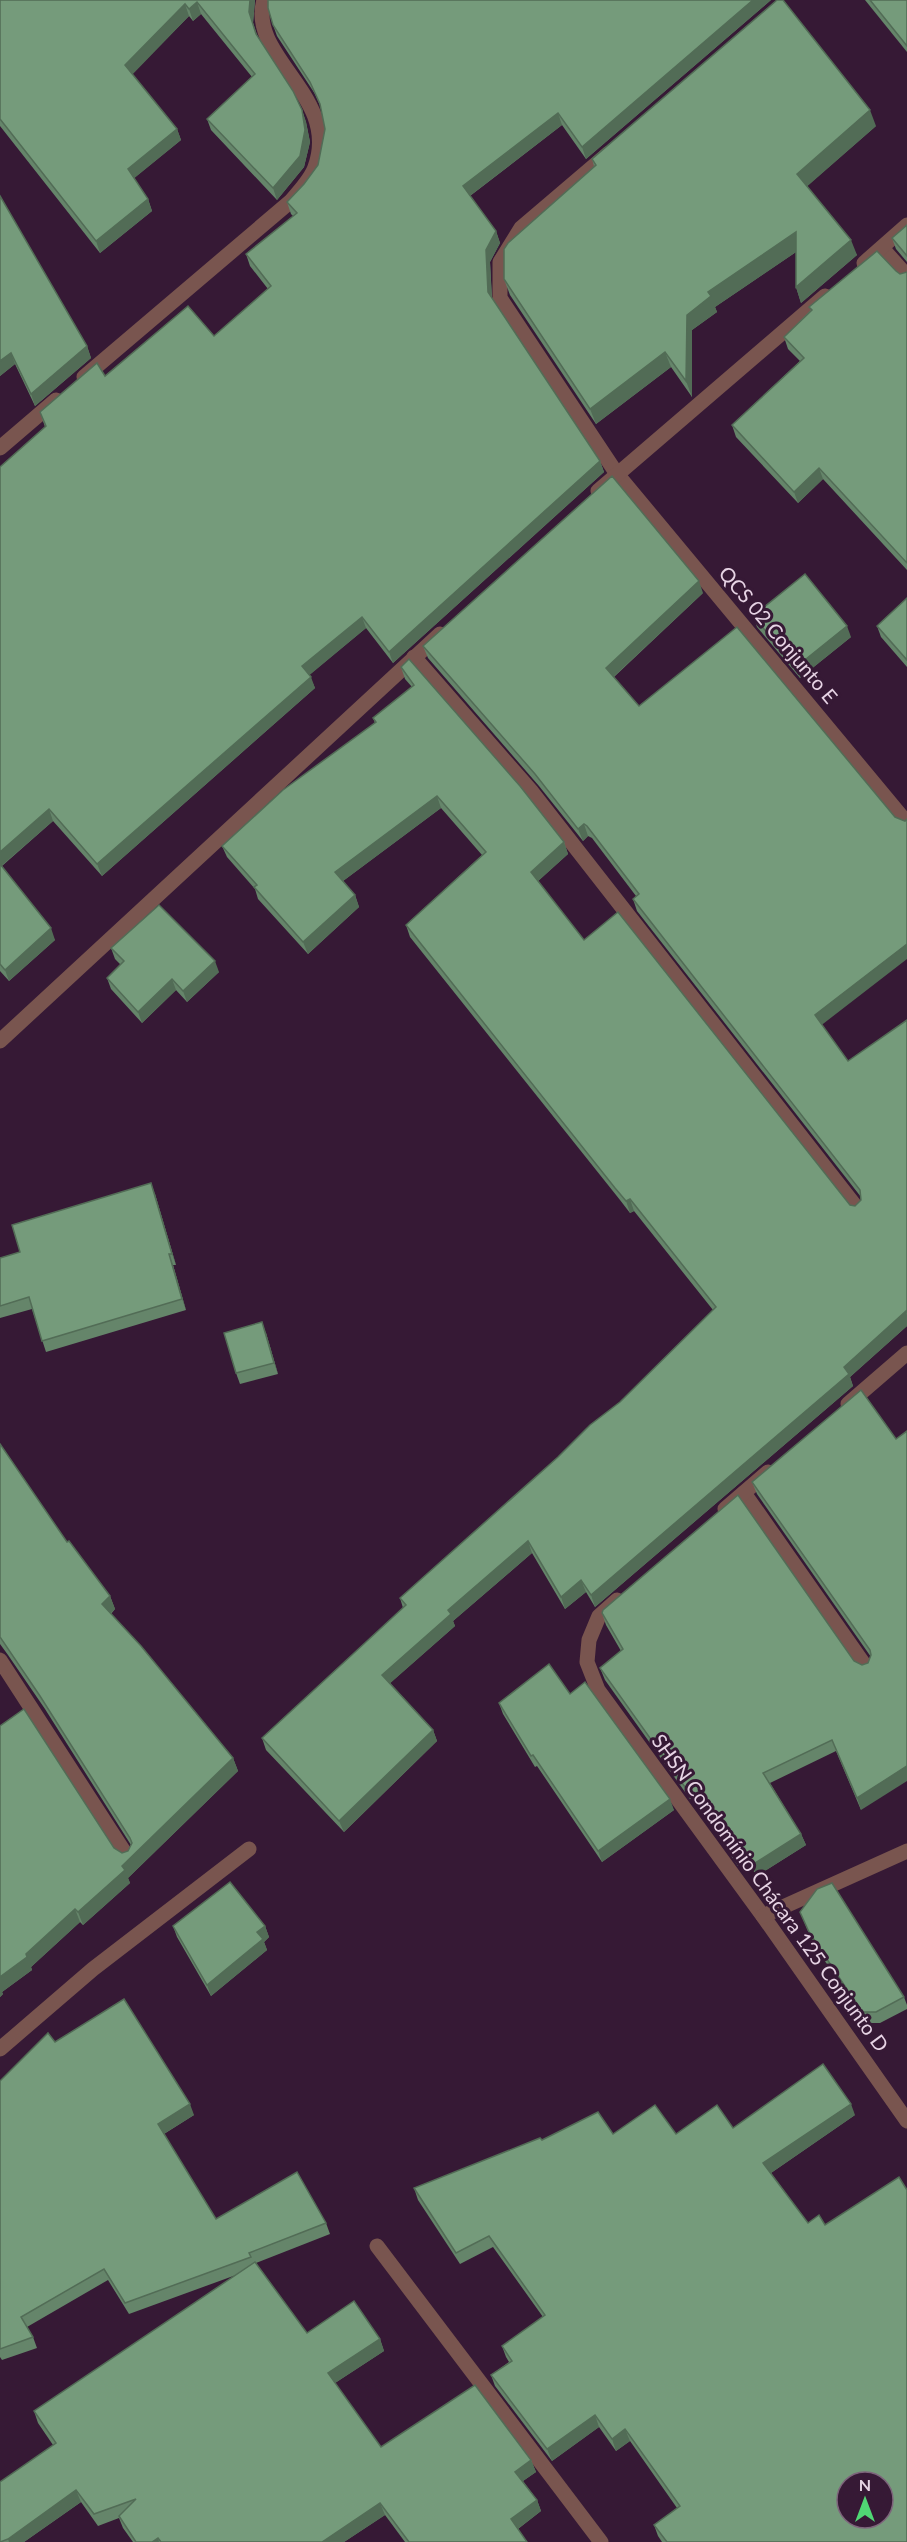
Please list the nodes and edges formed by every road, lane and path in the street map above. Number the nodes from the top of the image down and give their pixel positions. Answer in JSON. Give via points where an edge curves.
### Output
{"nodes":[{"id":1,"x":264,"y":0,"type":"edge"},
{"id":2,"x":618,"y":145,"type":"edge"},
{"id":3,"x":907,"y":225,"type":"edge"},
{"id":4,"x":882,"y":248,"type":"junction"},
{"id":5,"x":856,"y":270,"type":"edge"},
{"id":6,"x":907,"y":276,"type":"edge"},
{"id":7,"x":838,"y":285,"type":"edge"},
{"id":8,"x":0,"y":448,"type":"edge"},
{"id":9,"x":617,"y":474,"type":"junction"},
{"id":10,"x":590,"y":498,"type":"edge"},
{"id":11,"x":449,"y":626,"type":"edge"},
{"id":12,"x":414,"y":657,"type":"junction"},
{"id":13,"x":907,"y":823,"type":"edge"},
{"id":14,"x":0,"y":1041,"type":"edge"},
{"id":15,"x":857,"y":1208,"type":"edge"},
{"id":16,"x":907,"y":1353,"type":"edge"},
{"id":17,"x":834,"y":1415,"type":"edge"},
{"id":18,"x":780,"y":1462,"type":"edge"},
{"id":19,"x":744,"y":1493,"type":"junction"},
{"id":20,"x":717,"y":1516,"type":"edge"},
{"id":21,"x":626,"y":1593,"type":"edge"},
{"id":22,"x":0,"y":1660,"type":"edge"},
{"id":23,"x":866,"y":1666,"type":"edge"},
{"id":24,"x":249,"y":1849,"type":"dead end"},
{"id":25,"x":907,"y":1851,"type":"edge"},
{"id":26,"x":127,"y":1856,"type":"edge"},
{"id":27,"x":763,"y":1916,"type":"junction"},
{"id":28,"x":0,"y":2049,"type":"edge"},
{"id":29,"x":907,"y":2121,"type":"edge"},
{"id":30,"x":377,"y":2246,"type":"dead end"},
{"id":31,"x":601,"y":2542,"type":"edge"}],
"edges":[{"from":1,"to":8,"type":"street","via":[[262,28],[305,94],[321,134],[315,168],[291,201]]},
{"from":2,"to":9,"type":"street","name":"QCS 02 Conjunto E","via":[[521,228],[500,262],[500,298]]},
{"from":3,"to":4,"type":"street"},
{"from":4,"to":5,"type":"street"},
{"from":4,"to":6,"type":"street"},
{"from":7,"to":9,"type":"street"},
{"from":9,"to":10,"type":"street"},
{"from":9,"to":13,"type":"street","name":"QCS 02 Conjunto E"},
{"from":11,"to":12,"type":"street"},
{"from":12,"to":14,"type":"street"},
{"from":12,"to":15,"type":"street","via":[[532,792]]},
{"from":16,"to":17,"type":"street"},
{"from":18,"to":19,"type":"street"},
{"from":19,"to":20,"type":"street"},
{"from":19,"to":23,"type":"street"},
{"from":21,"to":27,"type":"street","name":"SHSN Condomínio Chácara 125 Conjunto D","via":[[599,1616],[589,1640],[587,1662],[598,1690]]},
{"from":22,"to":26,"type":"street"},
{"from":24,"to":28,"type":"street","via":[[93,1969]]},
{"from":25,"to":27,"type":"street"},
{"from":27,"to":29,"type":"street","name":"SHSN Condomínio Chácara 125 Conjunto D"},
{"from":30,"to":31,"type":"street"}]}
